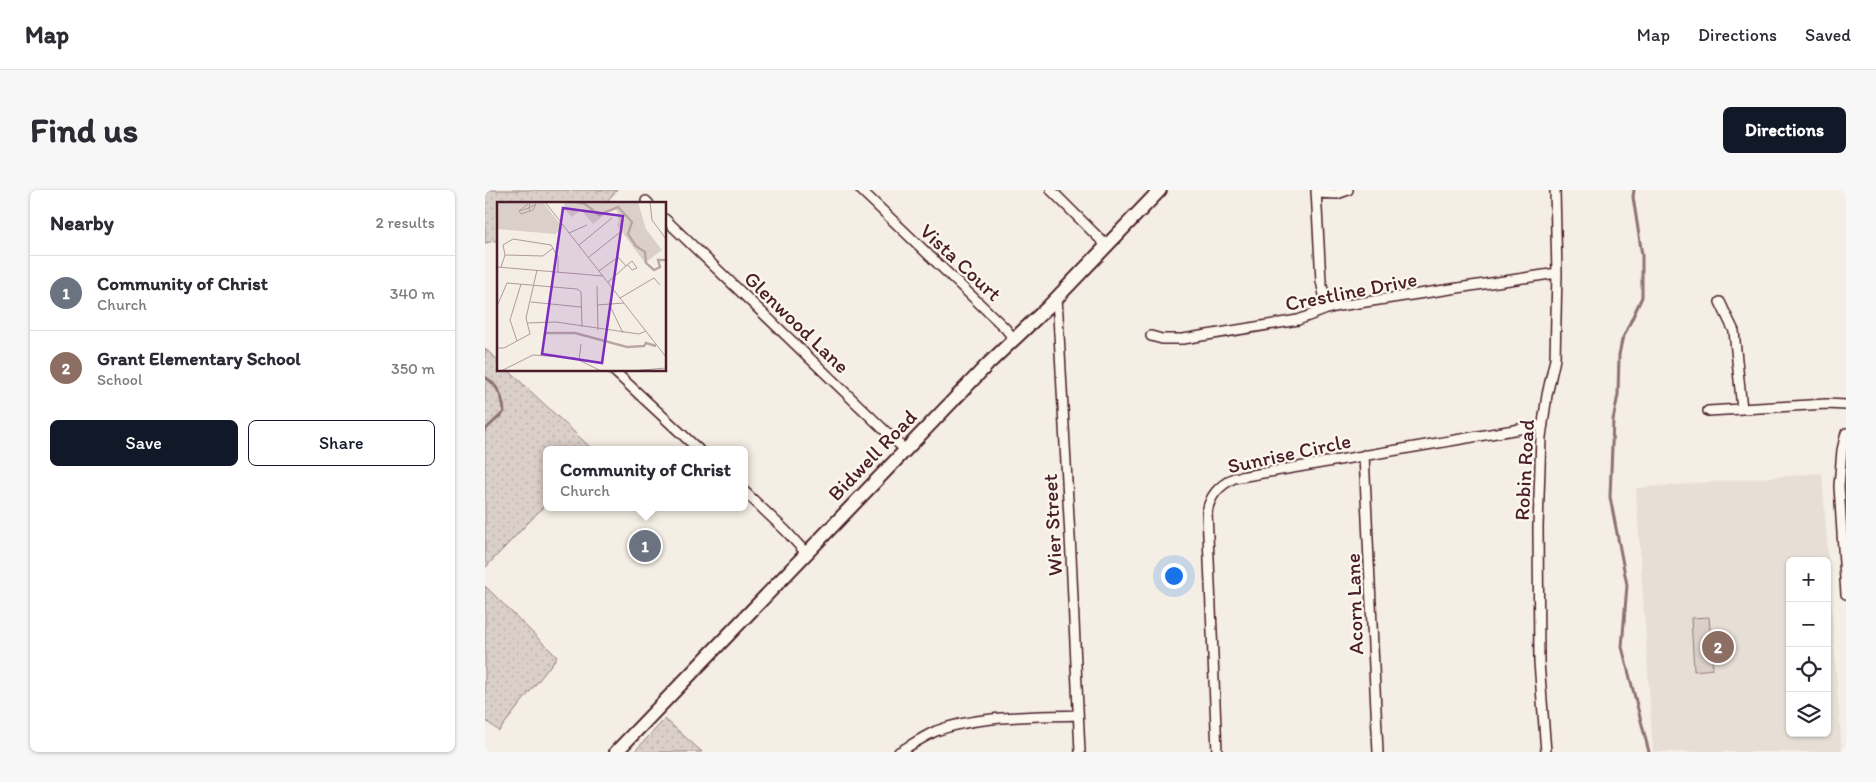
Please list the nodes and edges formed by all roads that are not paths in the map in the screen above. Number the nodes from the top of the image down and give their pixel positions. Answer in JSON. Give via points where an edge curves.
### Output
{"nodes":[{"id":1,"x":861,"y":190,"type":"edge"},
{"id":2,"x":1051,"y":190,"type":"edge"},
{"id":3,"x":1160,"y":190,"type":"edge"},
{"id":4,"x":1348,"y":190,"type":"edge"},
{"id":5,"x":1555,"y":190,"type":"edge"},
{"id":6,"x":1316,"y":191,"type":"edge"},
{"id":7,"x":666,"y":220,"type":"edge"},
{"id":8,"x":1107,"y":246,"type":"junction"},
{"id":9,"x":1557,"y":272,"type":"junction"},
{"id":10,"x":1057,"y":296,"type":"junction"},
{"id":11,"x":1720,"y":302,"type":"dead end"},
{"id":12,"x":1327,"y":309,"type":"junction"},
{"id":13,"x":1151,"y":336,"type":"dead end"},
{"id":14,"x":1014,"y":339,"type":"junction"},
{"id":15,"x":614,"y":371,"type":"edge"},
{"id":16,"x":1846,"y":405,"type":"edge"},
{"id":17,"x":1742,"y":409,"type":"junction"},
{"id":18,"x":1708,"y":412,"type":"dead end"},
{"id":19,"x":1543,"y":425,"type":"junction"},
{"id":20,"x":1846,"y":433,"type":"edge"},
{"id":21,"x":695,"y":446,"type":"edge"},
{"id":22,"x":905,"y":450,"type":"junction"},
{"id":23,"x":1364,"y":455,"type":"junction"},
{"id":24,"x":748,"y":495,"type":"edge"},
{"id":25,"x":806,"y":553,"type":"junction"},
{"id":26,"x":1846,"y":594,"type":"edge"},
{"id":27,"x":1078,"y":715,"type":"junction"},
{"id":28,"x":616,"y":752,"type":"edge"},
{"id":29,"x":899,"y":752,"type":"edge"},
{"id":30,"x":1080,"y":752,"type":"edge"},
{"id":31,"x":1217,"y":752,"type":"edge"},
{"id":32,"x":1378,"y":752,"type":"edge"},
{"id":33,"x":1546,"y":752,"type":"edge"}],
"edges":[{"from":1,"to":14,"type":"street","name":"Vista Court"},
{"from":2,"to":8,"type":"street"},
{"from":3,"to":8,"type":"street","name":"Bidwell Road"},
{"from":4,"to":6,"type":"street","via":[[1337,194]]},
{"from":5,"to":9,"type":"street","name":"Robin Road"},
{"from":6,"to":12,"type":"street","via":[[1321,281]]},
{"from":7,"to":22,"type":"street","name":"Glenwood Lane"},
{"from":8,"to":10,"type":"street","name":"Bidwell Road"},
{"from":9,"to":12,"type":"street","name":"Crestline Drive"},
{"from":9,"to":19,"type":"street","name":"Robin Road","via":[[1555,359]]},
{"from":10,"to":14,"type":"street","name":"Bidwell Road"},
{"from":10,"to":27,"type":"street","name":"Wier Street"},
{"from":11,"to":17,"type":"street","via":[[1734,331]]},
{"from":12,"to":13,"type":"street","name":"Crestline Drive","via":[[1298,320],[1183,339]]},
{"from":14,"to":22,"type":"street","name":"Bidwell Road"},
{"from":15,"to":21,"type":"street"},
{"from":16,"to":17,"type":"street"},
{"from":17,"to":18,"type":"street"},
{"from":19,"to":23,"type":"street","name":"Sunrise Circle"},
{"from":19,"to":33,"type":"street","name":"Robin Road","via":[[1537,593]]},
{"from":20,"to":26,"type":"street","via":[[1839,486]]},
{"from":22,"to":25,"type":"street","name":"Bidwell Road"},
{"from":23,"to":31,"type":"street","name":"Sunrise Circle","via":[[1234,478],[1212,496],[1207,512],[1207,535]]},
{"from":23,"to":32,"type":"street","name":"Acorn Lane"},
{"from":24,"to":25,"type":"street"},
{"from":25,"to":28,"type":"street","name":"Bidwell Road"},
{"from":27,"to":29,"type":"street","via":[[955,725],[936,731]]},
{"from":27,"to":30,"type":"street","name":"Wier Street"}]}
